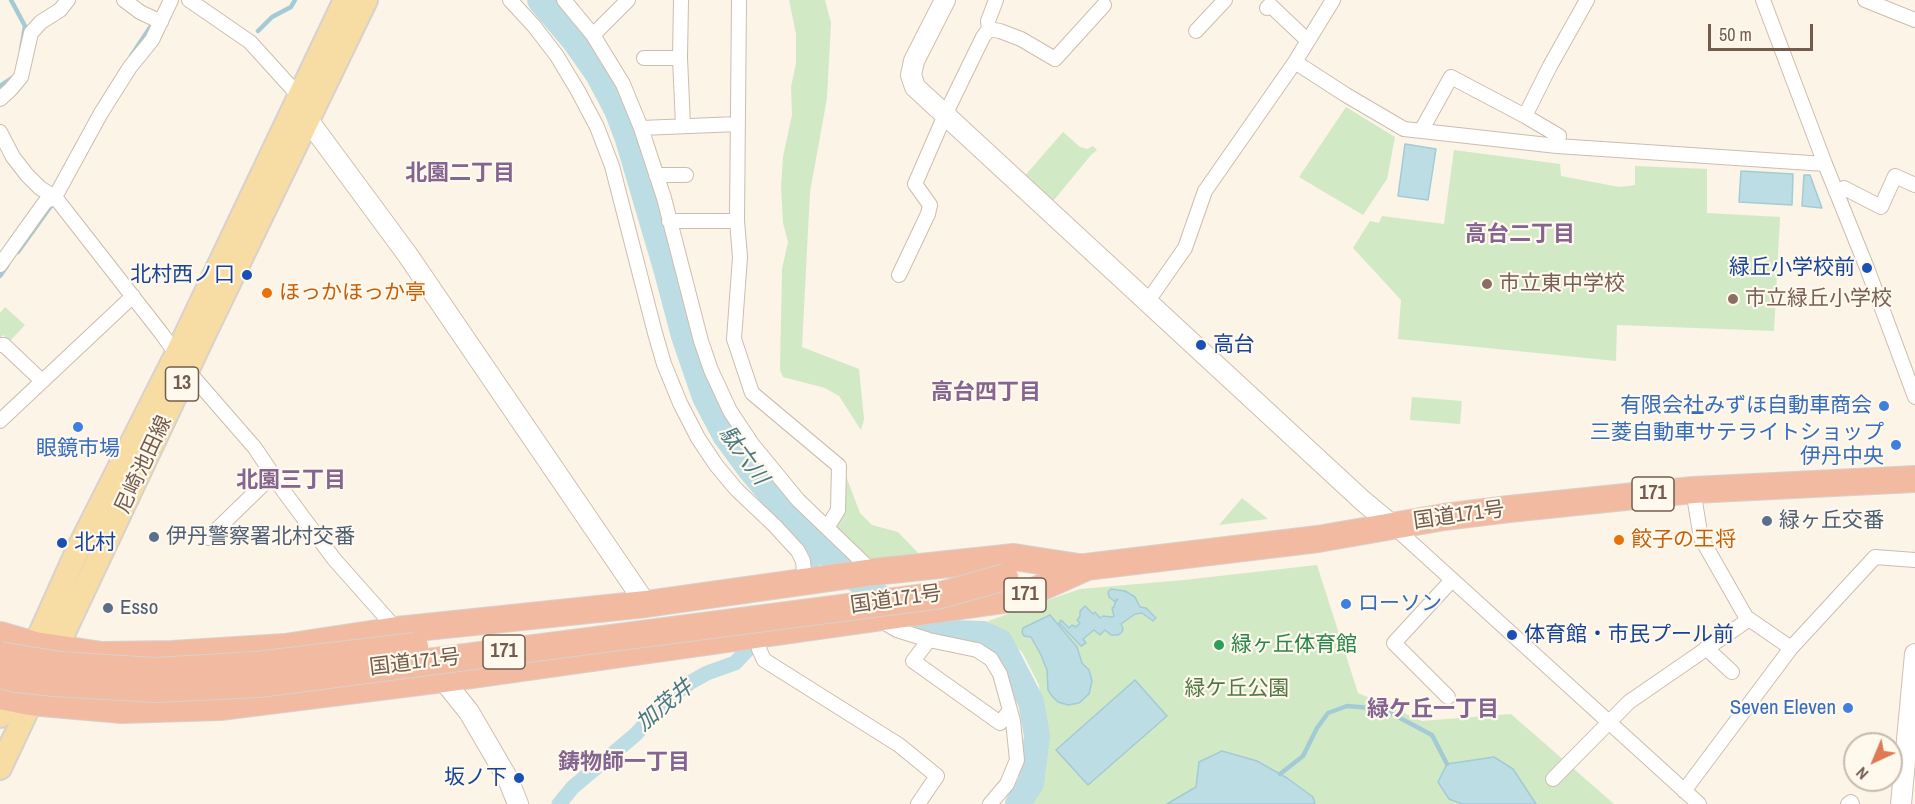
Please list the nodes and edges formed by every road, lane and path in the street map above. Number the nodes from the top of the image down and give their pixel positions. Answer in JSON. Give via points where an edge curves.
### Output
{"nodes":[{"id":1,"x":68,"y":0,"type":"edge"},
{"id":2,"x":124,"y":0,"type":"edge"},
{"id":3,"x":171,"y":0,"type":"edge"},
{"id":4,"x":189,"y":0,"type":"edge"},
{"id":5,"x":345,"y":0,"type":"edge"},
{"id":6,"x":366,"y":0,"type":"edge"},
{"id":7,"x":510,"y":0,"type":"edge"},
{"id":8,"x":564,"y":0,"type":"edge"},
{"id":9,"x":628,"y":0,"type":"edge"},
{"id":10,"x":681,"y":0,"type":"edge"},
{"id":11,"x":739,"y":0,"type":"edge"},
{"id":12,"x":945,"y":0,"type":"edge"},
{"id":13,"x":996,"y":0,"type":"edge"},
{"id":14,"x":1225,"y":0,"type":"edge"},
{"id":15,"x":1333,"y":0,"type":"edge"},
{"id":16,"x":1587,"y":0,"type":"edge"},
{"id":17,"x":1763,"y":0,"type":"edge"},
{"id":18,"x":1865,"y":0,"type":"edge"},
{"id":19,"x":1103,"y":5,"type":"edge"},
{"id":20,"x":1270,"y":5,"type":"dead end"},
{"id":21,"x":1915,"y":20,"type":"edge"},
{"id":22,"x":161,"y":22,"type":"junction"},
{"id":23,"x":989,"y":29,"type":"junction"},
{"id":24,"x":1196,"y":31,"type":"dead end"},
{"id":25,"x":593,"y":35,"type":"junction"},
{"id":26,"x":1308,"y":41,"type":"junction"},
{"id":27,"x":644,"y":58,"type":"dead end"},
{"id":28,"x":680,"y":58,"type":"junction"},
{"id":29,"x":1295,"y":62,"type":"junction"},
{"id":30,"x":299,"y":96,"type":"junction"},
{"id":31,"x":0,"y":99,"type":"edge"},
{"id":32,"x":945,"y":115,"type":"junction"},
{"id":33,"x":1525,"y":116,"type":"junction"},
{"id":34,"x":309,"y":120,"type":"junction"},
{"id":35,"x":738,"y":124,"type":"junction"},
{"id":36,"x":683,"y":125,"type":"junction"},
{"id":37,"x":641,"y":128,"type":"junction"},
{"id":38,"x":1421,"y":131,"type":"junction"},
{"id":39,"x":0,"y":132,"type":"edge"},
{"id":40,"x":1557,"y":146,"type":"junction"},
{"id":41,"x":1825,"y":164,"type":"junction"},
{"id":42,"x":686,"y":175,"type":"dead end"},
{"id":43,"x":656,"y":176,"type":"junction"},
{"id":44,"x":1915,"y":185,"type":"edge"},
{"id":45,"x":1836,"y":192,"type":"junction"},
{"id":46,"x":55,"y":197,"type":"junction"},
{"id":47,"x":669,"y":221,"type":"junction"},
{"id":48,"x":737,"y":221,"type":"junction"},
{"id":49,"x":0,"y":266,"type":"edge"},
{"id":50,"x":899,"y":275,"type":"dead end"},
{"id":51,"x":133,"y":296,"type":"junction"},
{"id":52,"x":1148,"y":301,"type":"junction"},
{"id":53,"x":0,"y":345,"type":"edge"},
{"id":54,"x":182,"y":362,"type":"junction"},
{"id":55,"x":42,"y":381,"type":"junction"},
{"id":56,"x":1915,"y":397,"type":"edge"},
{"id":57,"x":0,"y":422,"type":"edge"},
{"id":58,"x":273,"y":475,"type":"junction"},
{"id":59,"x":1915,"y":479,"type":"edge"},
{"id":60,"x":1693,"y":489,"type":"junction"},
{"id":61,"x":1393,"y":526,"type":"junction"},
{"id":62,"x":827,"y":528,"type":"junction"},
{"id":63,"x":213,"y":530,"type":"dead end"},
{"id":64,"x":1915,"y":560,"type":"edge"},
{"id":65,"x":1085,"y":568,"type":"junction"},
{"id":66,"x":869,"y":572,"type":"junction"},
{"id":67,"x":1005,"y":577,"type":"junction"},
{"id":68,"x":1452,"y":580,"type":"junction"},
{"id":69,"x":809,"y":581,"type":"junction"},
{"id":70,"x":646,"y":604,"type":"junction"},
{"id":71,"x":880,"y":617,"type":"junction"},
{"id":72,"x":1748,"y":620,"type":"junction"},
{"id":73,"x":397,"y":630,"type":"junction"},
{"id":74,"x":0,"y":635,"type":"edge"},
{"id":75,"x":760,"y":635,"type":"junction"},
{"id":76,"x":929,"y":640,"type":"junction"},
{"id":77,"x":46,"y":647,"type":"junction"},
{"id":78,"x":1706,"y":648,"type":"junction"},
{"id":79,"x":1791,"y":648,"type":"junction"},
{"id":80,"x":1915,"y":654,"type":"edge"},
{"id":81,"x":0,"y":655,"type":"edge"},
{"id":82,"x":1732,"y":672,"type":"dead end"},
{"id":83,"x":443,"y":679,"type":"junction"},
{"id":84,"x":1913,"y":690,"type":"edge"},
{"id":85,"x":8,"y":697,"type":"edge"},
{"id":86,"x":1448,"y":697,"type":"dead end"},
{"id":87,"x":1010,"y":710,"type":"junction"},
{"id":88,"x":1610,"y":723,"type":"junction"},
{"id":89,"x":0,"y":768,"type":"edge"},
{"id":90,"x":1553,"y":779,"type":"dead end"},
{"id":91,"x":1684,"y":791,"type":"junction"},
{"id":92,"x":518,"y":804,"type":"edge"},
{"id":93,"x":918,"y":804,"type":"edge"},
{"id":94,"x":990,"y":804,"type":"edge"},
{"id":95,"x":1699,"y":804,"type":"edge"},
{"id":96,"x":1900,"y":804,"type":"edge"}],
"edges":[{"from":1,"to":31,"type":"street","via":[[32,33],[21,77]]},
{"from":2,"to":22,"type":"street"},
{"from":3,"to":22,"type":"street"},
{"from":4,"to":30,"type":"street","via":[[250,42]]},
{"from":5,"to":30,"type":"main road","name":"尼崎池田線","number":"13"},
{"from":6,"to":34,"type":"main road","name":"尼崎池田線","number":"13"},
{"from":7,"to":69,"type":"street","via":[[556,56],[597,127],[612,166],[664,364],[698,438],[736,489],[798,552]]},
{"from":8,"to":25,"type":"street"},
{"from":9,"to":25,"type":"street"},
{"from":10,"to":28,"type":"street"},
{"from":11,"to":35,"type":"street"},
{"from":12,"to":32,"type":"street","via":[[915,58],[911,75],[915,87]]},
{"from":13,"to":23,"type":"street"},
{"from":14,"to":24,"type":"street"},
{"from":15,"to":26,"type":"street"},
{"from":16,"to":33,"type":"street"},
{"from":17,"to":41,"type":"street"},
{"from":18,"to":21,"type":"street"},
{"from":19,"to":23,"type":"street","via":[[1060,63],[1022,39]]},
{"from":20,"to":26,"type":"street"},
{"from":22,"to":46,"type":"street","via":[[101,113]]},
{"from":23,"to":32,"type":"street"},
{"from":25,"to":37,"type":"street","via":[[623,84]]},
{"from":26,"to":29,"type":"street"},
{"from":27,"to":28,"type":"street"},
{"from":28,"to":36,"type":"street"},
{"from":29,"to":38,"type":"street","via":[[1404,129]]},
{"from":29,"to":52,"type":"street","via":[[1205,191],[1185,248]]},
{"from":30,"to":34,"type":"street"},
{"from":30,"to":54,"type":"main road","name":"尼崎池田線","number":"13"},
{"from":32,"to":50,"type":"street","via":[[915,184],[930,206],[928,214]]},
{"from":32,"to":52,"type":"street"},
{"from":33,"to":38,"type":"street","via":[[1451,77]]},
{"from":33,"to":40,"type":"street","via":[[1559,136]]},
{"from":34,"to":54,"type":"main road","name":"尼崎池田線","number":"13"},
{"from":34,"to":70,"type":"street","via":[[407,254]]},
{"from":35,"to":36,"type":"street"},
{"from":35,"to":48,"type":"street"},
{"from":36,"to":37,"type":"street"},
{"from":37,"to":43,"type":"street"},
{"from":38,"to":40,"type":"street"},
{"from":39,"to":46,"type":"street","via":[[27,175]]},
{"from":40,"to":41,"type":"street"},
{"from":41,"to":45,"type":"street"},
{"from":42,"to":43,"type":"street"},
{"from":43,"to":47,"type":"street"},
{"from":44,"to":45,"type":"street","via":[[1895,176],[1881,207],[1844,188]]},
{"from":45,"to":56,"type":"street"},
{"from":46,"to":49,"type":"street","via":[[45,202]]},
{"from":46,"to":51,"type":"street"},
{"from":47,"to":48,"type":"street"},
{"from":47,"to":62,"type":"street","via":[[700,341],[730,411],[778,477]]},
{"from":48,"to":62,"type":"street","via":[[740,257],[734,339],[752,393],[839,466],[838,510]]},
{"from":51,"to":54,"type":"street"},
{"from":51,"to":55,"type":"street"},
{"from":52,"to":61,"type":"street"},
{"from":53,"to":55,"type":"street"},
{"from":54,"to":58,"type":"street"},
{"from":54,"to":77,"type":"main road","name":"尼崎池田線","number":"13","via":[[78,549]]},
{"from":55,"to":57,"type":"street"},
{"from":58,"to":63,"type":"street"},
{"from":58,"to":73,"type":"street","via":[[334,559]]},
{"from":59,"to":60,"type":"highway","name":"国道171号","number":"171"},
{"from":60,"to":61,"type":"highway","name":"国道171号","number":"171"},
{"from":60,"to":72,"type":"street","via":[[1701,538]]},
{"from":61,"to":65,"type":"highway","name":"国道171号","number":"171"},
{"from":61,"to":68,"type":"street"},
{"from":62,"to":66,"type":"street"},
{"from":64,"to":79,"type":"street","via":[[1875,557]]},
{"from":65,"to":66,"type":"highway","number":"171","via":[[1014,557]]},
{"from":65,"to":67,"type":"highway","name":"国道171号","number":"171"},
{"from":65,"to":71,"type":"highway","number":"171","via":[[1018,598]]},
{"from":66,"to":69,"type":"highway","number":"171"},
{"from":67,"to":81,"type":"highway","name":"国道171号","number":"171","bridge":true,"via":[[938,577],[219,668],[155,671],[60,665]]},
{"from":67,"to":85,"type":"highway","name":"国道171号","number":"171","bridge":true,"via":[[941,595],[259,684],[156,689],[16,679]]},
{"from":68,"to":86,"type":"street","via":[[1394,643]]},
{"from":68,"to":88,"type":"street"},
{"from":69,"to":70,"type":"highway","number":"171"},
{"from":70,"to":73,"type":"highway","number":"171"},
{"from":71,"to":75,"type":"highway","number":"171"},
{"from":71,"to":76,"type":"street","via":[[897,630]]},
{"from":72,"to":78,"type":"street"},
{"from":72,"to":79,"type":"street"},
{"from":73,"to":77,"type":"highway","number":"171","via":[[285,647],[172,654],[102,655]]},
{"from":73,"to":83,"type":"street"},
{"from":74,"to":77,"type":"highway","number":"171"},
{"from":75,"to":83,"type":"highway","number":"171"},
{"from":75,"to":93,"type":"street","via":[[759,649],[764,660],[899,745],[937,776]]},
{"from":76,"to":87,"type":"street","via":[[977,650],[991,659],[1000,674]]},
{"from":76,"to":87,"type":"street","via":[[913,661],[1000,723]]},
{"from":77,"to":85,"type":"main road","name":"尼崎池田線","number":"13"},
{"from":78,"to":82,"type":"street"},
{"from":78,"to":88,"type":"street","via":[[1629,702]]},
{"from":79,"to":91,"type":"street"},
{"from":80,"to":84,"type":"street"},
{"from":83,"to":85,"type":"highway","number":"171","via":[[220,707],[122,711]]},
{"from":83,"to":92,"type":"street","via":[[469,712]]},
{"from":84,"to":96,"type":"street"},
{"from":85,"to":89,"type":"main road","name":"尼崎池田線","number":"13"},
{"from":87,"to":94,"type":"street","via":[[1017,760],[1007,784]]},
{"from":88,"to":90,"type":"street"},
{"from":88,"to":91,"type":"street"},
{"from":91,"to":95,"type":"street"}]}
